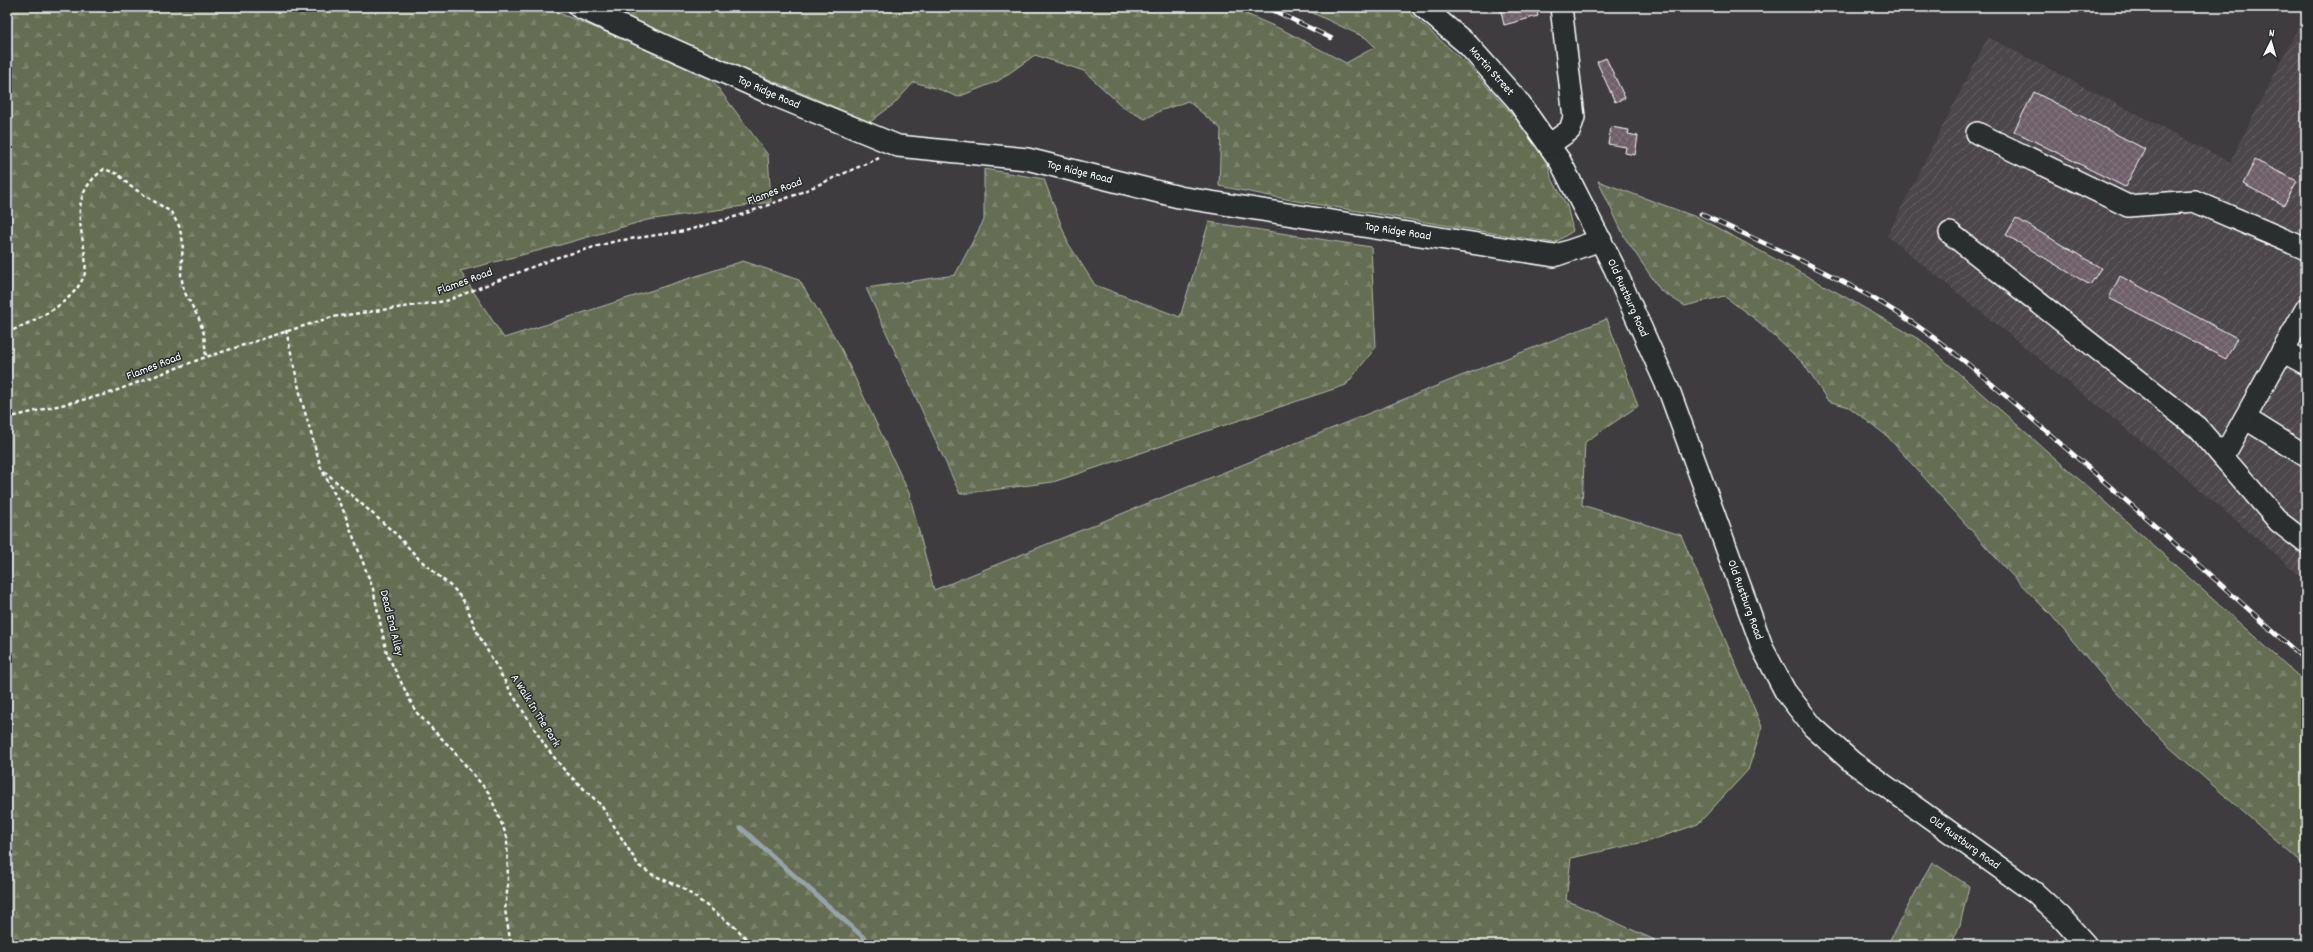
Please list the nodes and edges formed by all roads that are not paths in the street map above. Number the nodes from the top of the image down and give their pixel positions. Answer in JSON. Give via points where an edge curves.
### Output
{"nodes":[{"id":1,"x":579,"y":7,"type":"edge"},
{"id":2,"x":1423,"y":7,"type":"edge"},
{"id":3,"x":1561,"y":7,"type":"edge"},
{"id":4,"x":1977,"y":133,"type":"dead end"},
{"id":5,"x":1549,"y":145,"type":"junction"},
{"id":6,"x":1950,"y":233,"type":"dead end"},
{"id":7,"x":1601,"y":240,"type":"junction"},
{"id":8,"x":2306,"y":250,"type":"edge"},
{"id":9,"x":2306,"y":309,"type":"edge"},
{"id":10,"x":2282,"y":351,"type":"junction"},
{"id":11,"x":2306,"y":364,"type":"edge"},
{"id":12,"x":2245,"y":418,"type":"junction"},
{"id":13,"x":2306,"y":456,"type":"edge"},
{"id":14,"x":2223,"y":457,"type":"junction"},
{"id":15,"x":2306,"y":543,"type":"edge"},
{"id":16,"x":2086,"y":945,"type":"edge"}],
"edges":[{"from":1,"to":7,"type":"street","name":"Top Ridge Road","via":[[776,96],[898,146],[1027,159],[1179,197],[1554,256]]},
{"from":2,"to":5,"type":"street","name":"Martin Street","via":[[1468,45],[1517,100]]},
{"from":3,"to":5,"type":"street","via":[[1574,117],[1570,130]]},
{"from":4,"to":8,"type":"street","via":[[2128,206],[2194,202]]},
{"from":5,"to":7,"type":"street","name":"Old Rustburg Road"},
{"from":6,"to":14,"type":"street","via":[[2198,428]]},
{"from":7,"to":16,"type":"street","name":"Old Rustburg Road","via":[[1670,393],[1763,649],[1785,691],[1807,722],[1823,738],[1852,762],[2035,893]]},
{"from":9,"to":10,"type":"street"},
{"from":10,"to":11,"type":"street"},
{"from":10,"to":12,"type":"street"},
{"from":12,"to":13,"type":"street"},
{"from":12,"to":14,"type":"street"},
{"from":14,"to":15,"type":"street","via":[[2278,522]]}]}
